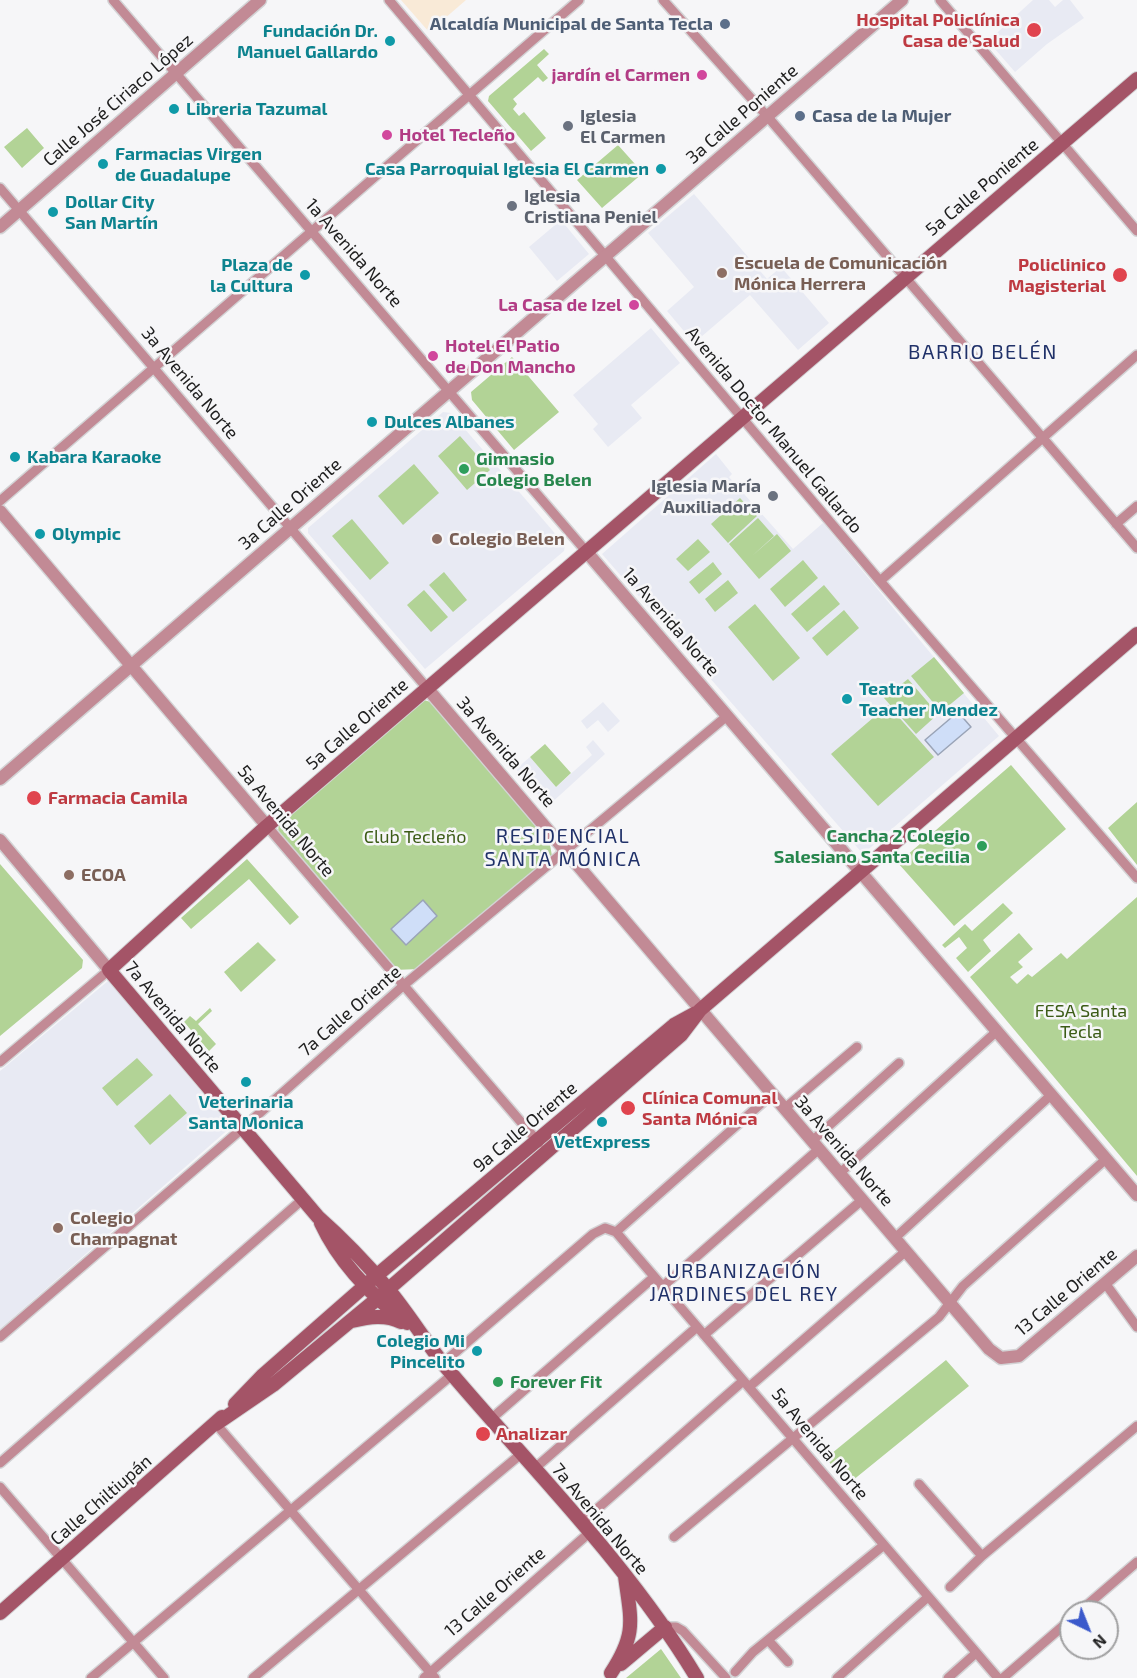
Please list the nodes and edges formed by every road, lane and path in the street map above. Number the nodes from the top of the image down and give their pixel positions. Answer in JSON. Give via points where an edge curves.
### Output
{"nodes":[{"id":1,"x":113,"y":0,"type":"edge"},
{"id":2,"x":260,"y":0,"type":"edge"},
{"id":3,"x":389,"y":0,"type":"edge"},
{"id":4,"x":579,"y":0,"type":"edge"},
{"id":5,"x":663,"y":0,"type":"edge"},
{"id":6,"x":902,"y":0,"type":"edge"},
{"id":7,"x":940,"y":0,"type":"edge"},
{"id":8,"x":177,"y":72,"type":"junction"},
{"id":9,"x":1137,"y":78,"type":"edge"},
{"id":10,"x":469,"y":94,"type":"junction"},
{"id":11,"x":767,"y":116,"type":"junction"},
{"id":12,"x":1062,"y":143,"type":"junction"},
{"id":13,"x":0,"y":188,"type":"edge"},
{"id":14,"x":20,"y":210,"type":"junction"},
{"id":15,"x":0,"y":227,"type":"edge"},
{"id":16,"x":310,"y":231,"type":"junction"},
{"id":17,"x":1137,"y":231,"type":"edge"},
{"id":18,"x":604,"y":255,"type":"junction"},
{"id":19,"x":905,"y":276,"type":"junction"},
{"id":20,"x":1137,"y":355,"type":"edge"},
{"id":21,"x":153,"y":368,"type":"junction"},
{"id":22,"x":448,"y":390,"type":"junction"},
{"id":23,"x":741,"y":416,"type":"junction"},
{"id":24,"x":1043,"y":437,"type":"junction"},
{"id":25,"x":0,"y":501,"type":"edge"},
{"id":26,"x":1137,"y":506,"type":"edge"},
{"id":27,"x":0,"y":511,"type":"edge"},
{"id":28,"x":1116,"y":524,"type":"junction"},
{"id":29,"x":290,"y":528,"type":"junction"},
{"id":30,"x":1137,"y":548,"type":"edge"},
{"id":31,"x":585,"y":550,"type":"junction"},
{"id":32,"x":880,"y":581,"type":"junction"},
{"id":33,"x":1137,"y":634,"type":"edge"},
{"id":34,"x":131,"y":666,"type":"junction"},
{"id":35,"x":427,"y":688,"type":"junction"},
{"id":36,"x":727,"y":716,"type":"junction"},
{"id":37,"x":1016,"y":737,"type":"junction"},
{"id":38,"x":0,"y":779,"type":"edge"},
{"id":39,"x":267,"y":826,"type":"junction"},
{"id":40,"x":0,"y":840,"type":"edge"},
{"id":41,"x":566,"y":850,"type":"junction"},
{"id":42,"x":861,"y":870,"type":"junction"},
{"id":43,"x":1137,"y":878,"type":"edge"},
{"id":44,"x":109,"y":970,"type":"junction"},
{"id":45,"x":404,"y":985,"type":"junction"},
{"id":46,"x":700,"y":1010,"type":"junction"},
{"id":47,"x":997,"y":1031,"type":"junction"},
{"id":48,"x":857,"y":1047,"type":"dead end"},
{"id":49,"x":0,"y":1062,"type":"edge"},
{"id":50,"x":899,"y":1063,"type":"dead end"},
{"id":51,"x":772,"y":1094,"type":"junction"},
{"id":52,"x":1051,"y":1095,"type":"junction"},
{"id":53,"x":784,"y":1109,"type":"junction"},
{"id":54,"x":244,"y":1127,"type":"junction"},
{"id":55,"x":537,"y":1141,"type":"junction"},
{"id":56,"x":815,"y":1145,"type":"junction"},
{"id":57,"x":547,"y":1152,"type":"junction"},
{"id":58,"x":1107,"y":1159,"type":"junction"},
{"id":59,"x":840,"y":1173,"type":"junction"},
{"id":60,"x":1137,"y":1195,"type":"edge"},
{"id":61,"x":303,"y":1199,"type":"junction"},
{"id":62,"x":862,"y":1200,"type":"junction"},
{"id":63,"x":318,"y":1216,"type":"junction"},
{"id":64,"x":616,"y":1232,"type":"junction"},
{"id":65,"x":895,"y":1238,"type":"junction"},
{"id":66,"x":906,"y":1251,"type":"junction"},
{"id":67,"x":1137,"y":1256,"type":"edge"},
{"id":68,"x":404,"y":1273,"type":"junction"},
{"id":69,"x":376,"y":1276,"type":"junction"},
{"id":70,"x":654,"y":1277,"type":"junction"},
{"id":71,"x":1105,"y":1283,"type":"junction"},
{"id":72,"x":365,"y":1286,"type":"junction"},
{"id":73,"x":662,"y":1287,"type":"junction"},
{"id":74,"x":388,"y":1289,"type":"junction"},
{"id":75,"x":376,"y":1299,"type":"junction"},
{"id":76,"x":951,"y":1303,"type":"junction"},
{"id":77,"x":347,"y":1322,"type":"junction"},
{"id":78,"x":697,"y":1327,"type":"junction"},
{"id":79,"x":1137,"y":1327,"type":"edge"},
{"id":80,"x":421,"y":1334,"type":"junction"},
{"id":81,"x":704,"y":1335,"type":"junction"},
{"id":82,"x":0,"y":1337,"type":"edge"},
{"id":83,"x":1018,"y":1356,"type":"joint"},
{"id":84,"x":448,"y":1369,"type":"junction"},
{"id":85,"x":746,"y":1384,"type":"junction"},
{"id":86,"x":491,"y":1419,"type":"junction"},
{"id":87,"x":216,"y":1424,"type":"junction"},
{"id":88,"x":1137,"y":1426,"type":"edge"},
{"id":89,"x":792,"y":1438,"type":"junction"},
{"id":90,"x":521,"y":1454,"type":"junction"},
{"id":91,"x":0,"y":1463,"type":"edge"},
{"id":92,"x":534,"y":1469,"type":"junction"},
{"id":93,"x":919,"y":1484,"type":"dead end"},
{"id":94,"x":0,"y":1487,"type":"edge"},
{"id":95,"x":291,"y":1511,"type":"junction"},
{"id":96,"x":585,"y":1528,"type":"junction"},
{"id":97,"x":674,"y":1537,"type":"dead end"},
{"id":98,"x":884,"y":1545,"type":"junction"},
{"id":99,"x":981,"y":1556,"type":"junction"},
{"id":100,"x":62,"y":1558,"type":"junction"},
{"id":101,"x":1137,"y":1562,"type":"edge"},
{"id":102,"x":624,"y":1574,"type":"junction"},
{"id":103,"x":950,"y":1587,"type":"dead end"},
{"id":104,"x":359,"y":1590,"type":"junction"},
{"id":105,"x":928,"y":1597,"type":"junction"},
{"id":106,"x":1093,"y":1600,"type":"edge"},
{"id":107,"x":3,"y":1609,"type":"edge"},
{"id":108,"x":665,"y":1627,"type":"junction"},
{"id":109,"x":1059,"y":1629,"type":"edge"},
{"id":110,"x":769,"y":1641,"type":"junction"},
{"id":111,"x":134,"y":1642,"type":"junction"},
{"id":112,"x":976,"y":1653,"type":"junction"},
{"id":113,"x":789,"y":1662,"type":"dead end"},
{"id":114,"x":735,"y":1672,"type":"dead end"},
{"id":115,"x":608,"y":1675,"type":"edge"},
{"id":116,"x":429,"y":1676,"type":"edge"},
{"id":117,"x":91,"y":1678,"type":"edge"},
{"id":118,"x":164,"y":1678,"type":"edge"},
{"id":119,"x":253,"y":1678,"type":"edge"},
{"id":120,"x":697,"y":1678,"type":"edge"},
{"id":121,"x":726,"y":1678,"type":"edge"},
{"id":122,"x":837,"y":1678,"type":"edge"},
{"id":123,"x":948,"y":1678,"type":"edge"},
{"id":124,"x":998,"y":1678,"type":"edge"},
{"id":125,"x":1003,"y":1678,"type":"edge"}],
"edges":[{"from":1,"to":8,"type":"street","name":"1a Avenida Norte"},
{"from":2,"to":8,"type":"street","name":"Calle José Ciriaco López"},
{"from":3,"to":10,"type":"street","name":"Avenida Doctor Manuel Gallardo"},
{"from":4,"to":10,"type":"street"},
{"from":5,"to":11,"type":"street"},
{"from":6,"to":11,"type":"street","name":"3a Calle Poniente"},
{"from":7,"to":12,"type":"street"},
{"from":8,"to":14,"type":"street","name":"Calle José Ciriaco López"},
{"from":8,"to":16,"type":"street","name":"1a Avenida Norte"},
{"from":9,"to":12,"type":"main road","name":"5a Calle Poniente"},
{"from":10,"to":16,"type":"street"},
{"from":10,"to":18,"type":"street","name":"Avenida Doctor Manuel Gallardo"},
{"from":11,"to":18,"type":"street","name":"3a Calle Poniente"},
{"from":11,"to":19,"type":"street"},
{"from":12,"to":17,"type":"street"},
{"from":12,"to":19,"type":"main road","name":"5a Calle Poniente"},
{"from":13,"to":14,"type":"street","name":"3a Avenida Norte"},
{"from":14,"to":15,"type":"street","name":"Calle José Ciriaco López"},
{"from":14,"to":21,"type":"street","name":"3a Avenida Norte"},
{"from":16,"to":21,"type":"street"},
{"from":16,"to":22,"type":"street","name":"1a Avenida Norte"},
{"from":18,"to":22,"type":"street","name":"3a Calle Oriente"},
{"from":18,"to":23,"type":"street","name":"Avenida Doctor Manuel Gallardo"},
{"from":19,"to":23,"type":"main road","name":"5a Calle Poniente"},
{"from":19,"to":24,"type":"street"},
{"from":20,"to":24,"type":"street"},
{"from":21,"to":25,"type":"street"},
{"from":21,"to":29,"type":"street","name":"3a Avenida Norte"},
{"from":22,"to":29,"type":"street","name":"3a Calle Oriente"},
{"from":22,"to":31,"type":"street","name":"1a Avenida Norte"},
{"from":23,"to":31,"type":"main road","name":"5a Calle Oriente"},
{"from":23,"to":32,"type":"street","name":"Avenida Doctor Manuel Gallardo"},
{"from":24,"to":28,"type":"street"},
{"from":24,"to":32,"type":"street"},
{"from":26,"to":28,"type":"street"},
{"from":27,"to":34,"type":"street","name":"5a Avenida Norte"},
{"from":28,"to":30,"type":"street"},
{"from":29,"to":34,"type":"street","name":"3a Calle Oriente"},
{"from":29,"to":35,"type":"street","name":"3a Avenida Norte"},
{"from":31,"to":35,"type":"main road","name":"5a Calle Oriente"},
{"from":31,"to":36,"type":"street","name":"1a Avenida Norte"},
{"from":32,"to":37,"type":"street","name":"Avenida Doctor Manuel Gallardo"},
{"from":33,"to":37,"type":"main road","name":"9a Calle Oriente"},
{"from":34,"to":38,"type":"street","name":"3a Calle Oriente"},
{"from":34,"to":39,"type":"street","name":"5a Avenida Norte"},
{"from":35,"to":39,"type":"main road","name":"5a Calle Oriente"},
{"from":35,"to":41,"type":"street","name":"3a Avenida Norte"},
{"from":36,"to":41,"type":"street","name":"7a Calle Oriente"},
{"from":36,"to":42,"type":"street","name":"1a Avenida Norte"},
{"from":37,"to":42,"type":"main road","name":"9a Calle Oriente"},
{"from":37,"to":43,"type":"street","name":"Avenida Doctor Manuel Gallardo"},
{"from":39,"to":44,"type":"main road","name":"5a Calle Oriente"},
{"from":39,"to":45,"type":"street","name":"5a Avenida Norte"},
{"from":40,"to":44,"type":"street","name":"7a Avenida Norte"},
{"from":41,"to":45,"type":"street","name":"7a Calle Oriente"},
{"from":41,"to":46,"type":"street","name":"3a Avenida Norte"},
{"from":42,"to":46,"type":"main road","name":"9a Calle Oriente"},
{"from":42,"to":47,"type":"street","name":"1a Avenida Norte"},
{"from":44,"to":49,"type":"street","name":"5a Calle Oriente"},
{"from":44,"to":54,"type":"main road","name":"7a Avenida Norte"},
{"from":45,"to":54,"type":"street","name":"7a Calle Oriente"},
{"from":45,"to":55,"type":"street","name":"5a Avenida Norte"},
{"from":46,"to":51,"type":"street","name":"3a Avenida Norte"},
{"from":46,"to":55,"type":"main road","name":"9a Calle Oriente","via":[[674,1025]]},
{"from":46,"to":57,"type":"main road","name":"9a Calle Oriente","via":[[681,1035]]},
{"from":47,"to":52,"type":"street","name":"1a Avenida Norte"},
{"from":47,"to":59,"type":"street"},
{"from":48,"to":53,"type":"street"},
{"from":50,"to":56,"type":"street"},
{"from":51,"to":53,"type":"street","name":"3a Avenida Norte"},
{"from":51,"to":64,"type":"street"},
{"from":52,"to":58,"type":"street","name":"1a Avenida Norte"},
{"from":52,"to":65,"type":"street"},
{"from":53,"to":56,"type":"street","name":"3a Avenida Norte"},
{"from":54,"to":61,"type":"main road","name":"7a Avenida Norte"},
{"from":54,"to":82,"type":"street","name":"7a Calle Oriente"},
{"from":55,"to":57,"type":"street","name":"5a Avenida Norte"},
{"from":55,"to":69,"type":"main road","name":"9a Calle Oriente"},
{"from":56,"to":59,"type":"street","name":"3a Avenida Norte"},
{"from":56,"to":73,"type":"street"},
{"from":57,"to":68,"type":"main road","name":"9a Calle Oriente"},
{"from":58,"to":60,"type":"street","name":"1a Avenida Norte"},
{"from":58,"to":76,"type":"street","via":[[963,1286]]},
{"from":59,"to":62,"type":"street","name":"3a Avenida Norte"},
{"from":61,"to":63,"type":"main road","name":"7a Avenida Norte"},
{"from":61,"to":91,"type":"street"},
{"from":62,"to":65,"type":"street","name":"3a Avenida Norte"},
{"from":62,"to":81,"type":"street"},
{"from":63,"to":69,"type":"main road","name":"7a Avenida Norte"},
{"from":63,"to":72,"type":"main road","name":"7a Avenida Norte","via":[[332,1246]]},
{"from":64,"to":70,"type":"street","name":"5a Avenida Norte"},
{"from":64,"to":84,"type":"street","via":[[605,1228],[593,1234]]},
{"from":65,"to":66,"type":"street","name":"3a Avenida Norte"},
{"from":66,"to":76,"type":"street","name":"3a Avenida Norte"},
{"from":66,"to":85,"type":"street","name":"13 Calle Oriente"},
{"from":67,"to":71,"type":"street","name":"13 Calle Oriente"},
{"from":68,"to":74,"type":"main road","name":"9a Calle Oriente"},
{"from":68,"to":80,"type":"main road","via":[[403,1298]]},
{"from":69,"to":72,"type":"main road","name":"Calle Chiltiupán"},
{"from":69,"to":74,"type":"main road","name":"7a Avenida Norte"},
{"from":70,"to":73,"type":"street","name":"5a Avenida Norte"},
{"from":70,"to":86,"type":"street"},
{"from":71,"to":79,"type":"street"},
{"from":71,"to":83,"type":"street","name":"13 Calle Oriente"},
{"from":72,"to":75,"type":"main road","name":"7a Avenida Norte"},
{"from":72,"to":87,"type":"main road","name":"Calle Chiltiupán","via":[[262,1376]]},
{"from":73,"to":78,"type":"street","name":"5a Avenida Norte"},
{"from":74,"to":75,"type":"main road","name":"Calle Chiltiupán"},
{"from":74,"to":80,"type":"main road","name":"7a Avenida Norte"},
{"from":75,"to":77,"type":"main road","name":"Calle Chiltiupán"},
{"from":75,"to":80,"type":"main road","name":"7a Avenida Norte"},
{"from":76,"to":83,"type":"street","name":"3a Avenida Norte","via":[[989,1349],[1001,1358]]},
{"from":76,"to":89,"type":"street"},
{"from":77,"to":80,"type":"main road","via":[[384,1317]]},
{"from":77,"to":87,"type":"main road","name":"Calle Chiltiupán","via":[[273,1384]]},
{"from":78,"to":81,"type":"street","name":"5a Avenida Norte"},
{"from":78,"to":92,"type":"street"},
{"from":80,"to":84,"type":"main road","name":"7a Avenida Norte"},
{"from":81,"to":85,"type":"street","name":"5a Avenida Norte"},
{"from":84,"to":86,"type":"main road","name":"7a Avenida Norte"},
{"from":84,"to":95,"type":"street"},
{"from":85,"to":89,"type":"street","name":"5a Avenida Norte"},
{"from":85,"to":96,"type":"street","name":"13 Calle Oriente"},
{"from":86,"to":90,"type":"main road","name":"7a Avenida Norte"},
{"from":87,"to":95,"type":"street"},
{"from":87,"to":100,"type":"main road","name":"Calle Chiltiupán"},
{"from":88,"to":99,"type":"street"},
{"from":89,"to":97,"type":"street"},
{"from":89,"to":98,"type":"street","name":"5a Avenida Norte"},
{"from":90,"to":92,"type":"main road","name":"7a Avenida Norte"},
{"from":90,"to":104,"type":"street"},
{"from":92,"to":96,"type":"main road","name":"7a Avenida Norte"},
{"from":93,"to":99,"type":"street"},
{"from":94,"to":100,"type":"street"},
{"from":95,"to":104,"type":"street"},
{"from":95,"to":111,"type":"street"},
{"from":96,"to":102,"type":"main road","name":"7a Avenida Norte"},
{"from":96,"to":116,"type":"street","name":"13 Calle Oriente"},
{"from":98,"to":105,"type":"street","name":"5a Avenida Norte"},
{"from":98,"to":110,"type":"street"},
{"from":99,"to":103,"type":"street"},
{"from":100,"to":107,"type":"main road","name":"Calle Chiltiupán"},
{"from":100,"to":111,"type":"street"},
{"from":101,"to":106,"type":"street"},
{"from":102,"to":108,"type":"main road","name":"7a Avenida Norte"},
{"from":102,"to":115,"type":"main road","via":[[630,1637]]},
{"from":104,"to":116,"type":"street"},
{"from":104,"to":119,"type":"street"},
{"from":105,"to":112,"type":"street","name":"5a Avenida Norte"},
{"from":105,"to":122,"type":"street"},
{"from":108,"to":115,"type":"main road"},
{"from":108,"to":120,"type":"main road","name":"7a Avenida Norte"},
{"from":108,"to":121,"type":"street","via":[[682,1631]]},
{"from":109,"to":125,"type":"street"},
{"from":110,"to":113,"type":"street"},
{"from":110,"to":114,"type":"street"},
{"from":111,"to":117,"type":"street"},
{"from":111,"to":118,"type":"street"},
{"from":112,"to":123,"type":"street"},
{"from":112,"to":124,"type":"street","name":"5a Avenida Norte"}]}
